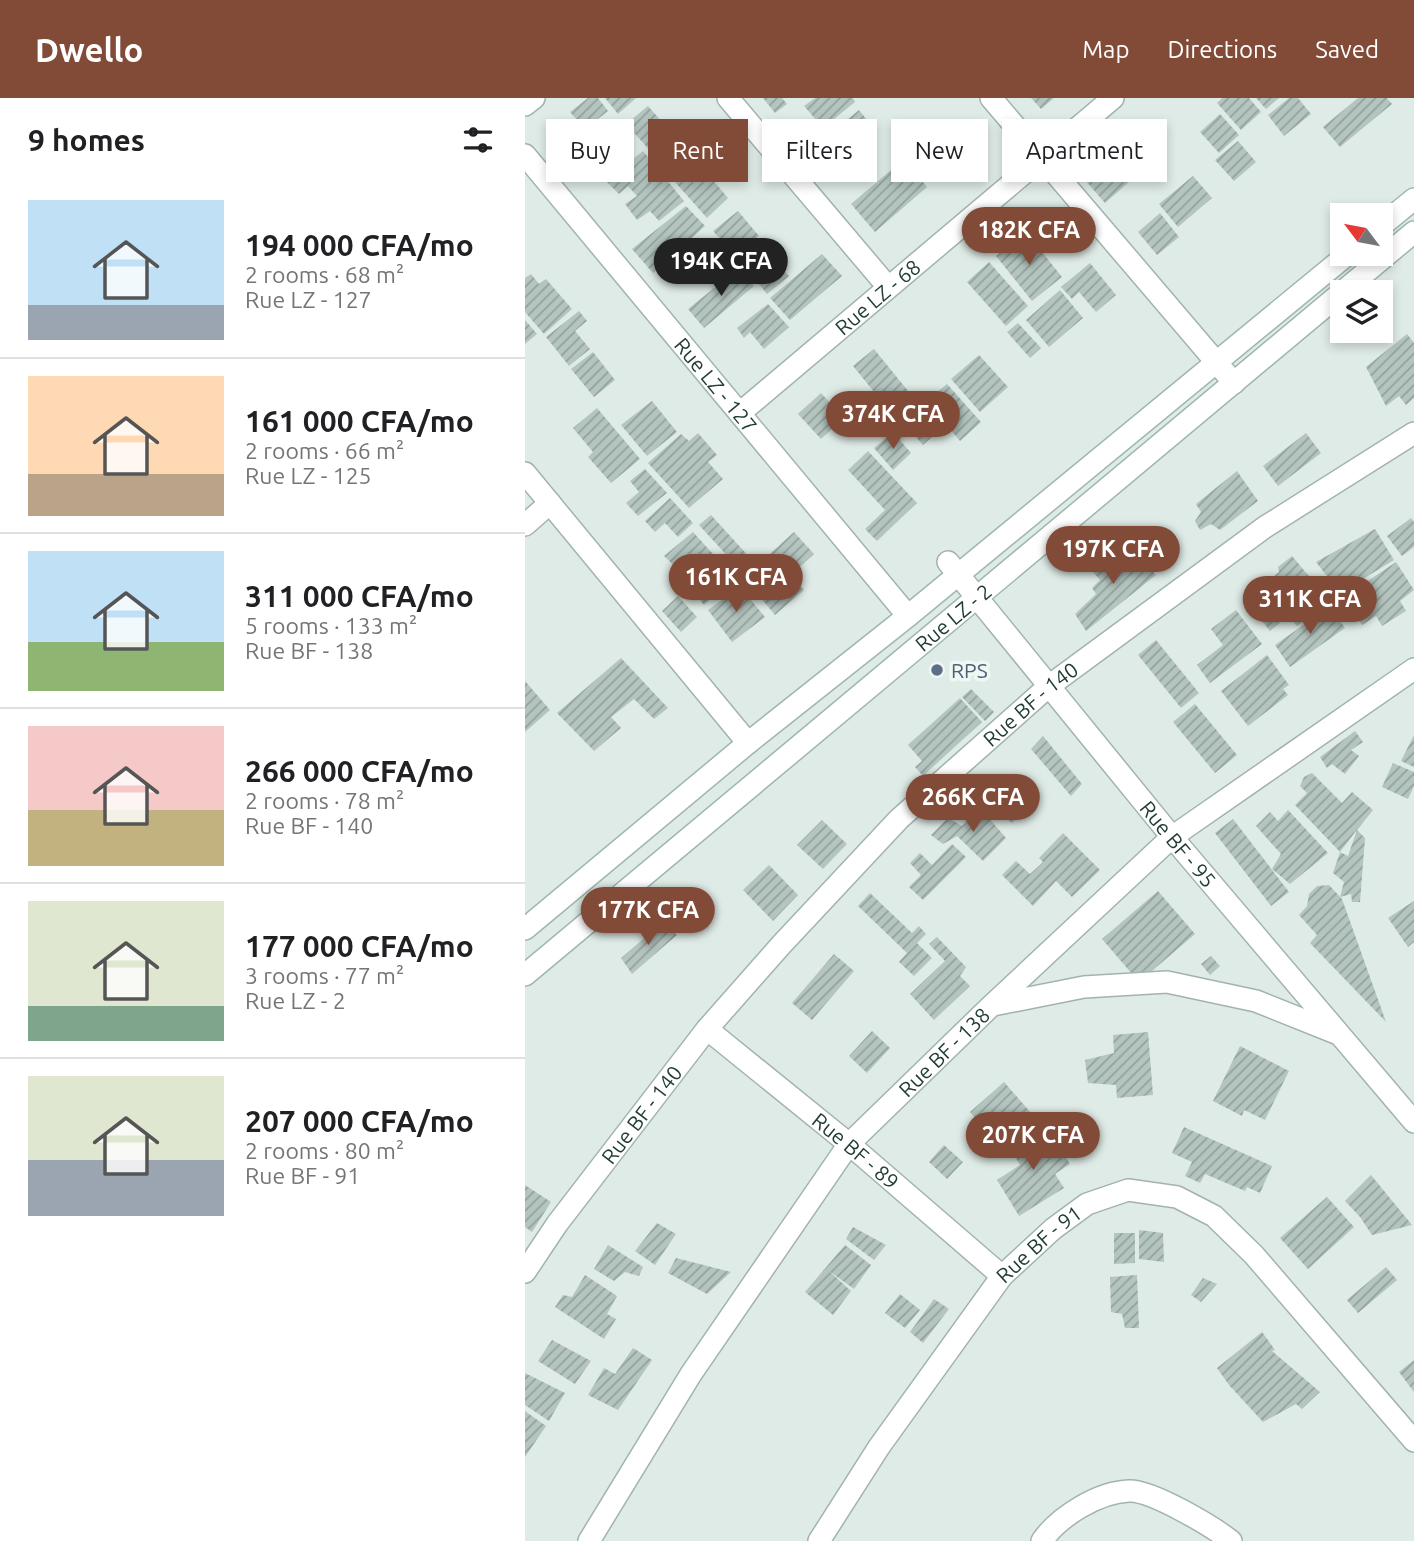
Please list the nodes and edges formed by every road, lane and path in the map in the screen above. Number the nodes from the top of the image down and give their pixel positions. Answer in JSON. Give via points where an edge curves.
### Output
{"nodes":[{"id":1,"x":534,"y":98,"type":"edge"},
{"id":2,"x":728,"y":98,"type":"edge"},
{"id":3,"x":991,"y":98,"type":"edge"},
{"id":4,"x":1113,"y":98,"type":"edge"},
{"id":5,"x":525,"y":105,"type":"edge"},
{"id":6,"x":1009,"y":119,"type":"edge"},
{"id":7,"x":1089,"y":119,"type":"edge"},
{"id":8,"x":525,"y":155,"type":"edge"},
{"id":9,"x":1014,"y":182,"type":"edge"},
{"id":10,"x":1062,"y":182,"type":"edge"},
{"id":11,"x":1414,"y":199,"type":"edge"},
{"id":12,"x":1393,"y":216,"type":"edge"},
{"id":13,"x":1414,"y":232,"type":"edge"},
{"id":14,"x":1333,"y":266,"type":"edge"},
{"id":15,"x":888,"y":287,"type":"junction"},
{"id":16,"x":1216,"y":363,"type":"junction"},
{"id":17,"x":1234,"y":383,"type":"junction"},
{"id":18,"x":740,"y":414,"type":"junction"},
{"id":19,"x":1414,"y":433,"type":"edge"},
{"id":20,"x":525,"y":473,"type":"edge"},
{"id":21,"x":551,"y":503,"type":"junction"},
{"id":22,"x":525,"y":524,"type":"edge"},
{"id":23,"x":953,"y":568,"type":"junction"},
{"id":24,"x":976,"y":598,"type":"junction"},
{"id":25,"x":908,"y":616,"type":"junction"},
{"id":26,"x":1414,"y":669,"type":"edge"},
{"id":27,"x":1049,"y":686,"type":"junction"},
{"id":28,"x":748,"y":743,"type":"junction"},
{"id":29,"x":1172,"y":837,"type":"junction"},
{"id":30,"x":525,"y":929,"type":"edge"},
{"id":31,"x":525,"y":975,"type":"edge"},
{"id":32,"x":991,"y":1006,"type":"junction"},
{"id":33,"x":707,"y":1029,"type":"junction"},
{"id":34,"x":1341,"y":1035,"type":"junction"},
{"id":35,"x":1414,"y":1122,"type":"edge"},
{"id":36,"x":849,"y":1144,"type":"junction"},
{"id":37,"x":525,"y":1272,"type":"edge"},
{"id":38,"x":1002,"y":1276,"type":"junction"},
{"id":39,"x":1414,"y":1441,"type":"edge"},
{"id":40,"x":589,"y":1541,"type":"edge"},
{"id":41,"x":818,"y":1541,"type":"edge"},
{"id":42,"x":1042,"y":1541,"type":"edge"},
{"id":43,"x":1231,"y":1541,"type":"edge"}],
"edges":[{"from":1,"to":5,"type":"street"},
{"from":2,"to":15,"type":"street"},
{"from":3,"to":6,"type":"street"},
{"from":4,"to":7,"type":"street","name":"Rue LZ - 68"},
{"from":8,"to":18,"type":"street","name":"Rue LZ - 127"},
{"from":9,"to":15,"type":"street","name":"Rue LZ - 68"},
{"from":10,"to":16,"type":"street"},
{"from":11,"to":12,"type":"street"},
{"from":13,"to":17,"type":"street","name":"Rue LZ - 2"},
{"from":14,"to":16,"type":"street","name":"Rue LZ - 2"},
{"from":15,"to":18,"type":"street","name":"Rue LZ - 68"},
{"from":16,"to":17,"type":"street"},
{"from":16,"to":23,"type":"street","name":"Rue LZ - 2"},
{"from":17,"to":24,"type":"street","name":"Rue LZ - 2"},
{"from":18,"to":25,"type":"street","name":"Rue LZ - 127"},
{"from":19,"to":27,"type":"street","name":"Rue BF - 140","via":[[1265,527]]},
{"from":20,"to":21,"type":"street"},
{"from":21,"to":22,"type":"street"},
{"from":21,"to":28,"type":"street"},
{"from":23,"to":24,"type":"street","name":"Rue BF - 95"},
{"from":23,"to":25,"type":"street","name":"Rue LZ - 2"},
{"from":24,"to":27,"type":"street","name":"Rue BF - 95"},
{"from":24,"to":31,"type":"street","name":"Rue LZ - 2"},
{"from":25,"to":28,"type":"street","name":"Rue LZ - 2"},
{"from":26,"to":29,"type":"street","name":"Rue BF - 138"},
{"from":27,"to":29,"type":"street","name":"Rue BF - 95"},
{"from":27,"to":33,"type":"street","name":"Rue BF - 140","via":[[899,819]]},
{"from":28,"to":30,"type":"street","name":"Rue LZ - 2"},
{"from":29,"to":32,"type":"street","name":"Rue BF - 138"},
{"from":29,"to":34,"type":"street","name":"Rue BF - 95"},
{"from":32,"to":34,"type":"street","via":[[1084,987],[1167,982],[1256,1001]]},
{"from":32,"to":36,"type":"street","name":"Rue BF - 138"},
{"from":33,"to":36,"type":"street","name":"Rue BF - 89"},
{"from":33,"to":37,"type":"street","name":"Rue BF - 140"},
{"from":34,"to":35,"type":"street","name":"Rue BF - 95"},
{"from":36,"to":38,"type":"street","name":"Rue BF - 89"},
{"from":36,"to":40,"type":"street","name":"Rue BF - 138","via":[[691,1374]]},
{"from":38,"to":39,"type":"street","name":"Rue BF - 91","via":[[1087,1204],[1128,1190],[1177,1197],[1214,1216],[1254,1255]]},
{"from":38,"to":41,"type":"street","name":"Rue BF - 91","via":[[879,1447]]},
{"from":42,"to":43,"type":"street","via":[[1085,1503],[1131,1490],[1169,1503]]}]}
